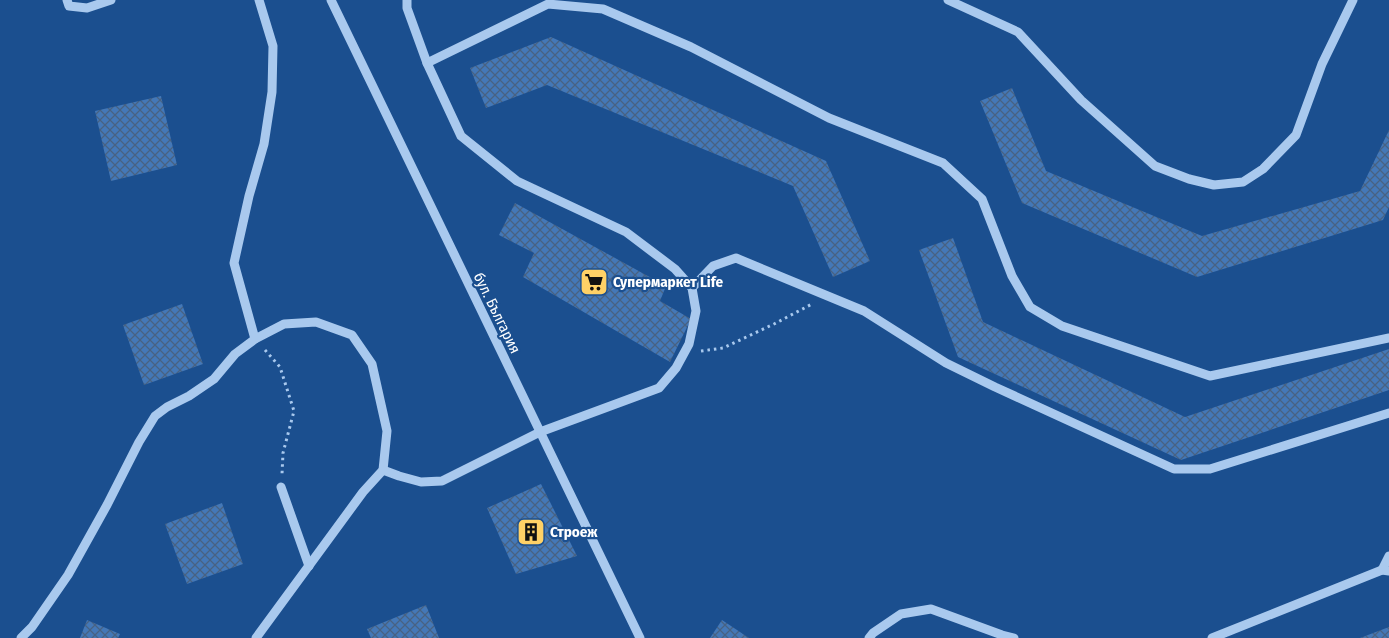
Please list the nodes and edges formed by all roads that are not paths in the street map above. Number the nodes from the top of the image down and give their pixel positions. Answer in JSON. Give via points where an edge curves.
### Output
{"nodes":[{"id":1,"x":67,"y":0,"type":"edge"},
{"id":2,"x":111,"y":0,"type":"edge"},
{"id":3,"x":259,"y":0,"type":"edge"},
{"id":4,"x":331,"y":0,"type":"edge"},
{"id":5,"x":407,"y":0,"type":"edge"},
{"id":6,"x":948,"y":0,"type":"edge"},
{"id":7,"x":1353,"y":0,"type":"edge"},
{"id":8,"x":427,"y":63,"type":"junction"},
{"id":9,"x":692,"y":288,"type":"junction"},
{"id":10,"x":1389,"y":338,"type":"edge"},
{"id":11,"x":256,"y":339,"type":"junction"},
{"id":12,"x":1389,"y":414,"type":"edge"},
{"id":13,"x":540,"y":432,"type":"junction"},
{"id":14,"x":383,"y":470,"type":"junction"},
{"id":15,"x":281,"y":487,"type":"road end"},
{"id":16,"x":1389,"y":556,"type":"edge"},
{"id":17,"x":309,"y":566,"type":"junction"},
{"id":18,"x":1386,"y":570,"type":"edge"},
{"id":19,"x":21,"y":638,"type":"edge"},
{"id":20,"x":256,"y":638,"type":"edge"},
{"id":21,"x":640,"y":638,"type":"edge"},
{"id":22,"x":869,"y":638,"type":"edge"},
{"id":23,"x":1014,"y":638,"type":"edge"},
{"id":24,"x":1212,"y":638,"type":"edge"}],
"edges":[{"from":1,"to":2,"type":"street","via":[[69,6],[87,8]]},
{"from":3,"to":11,"type":"street","via":[[273,46],[272,92],[264,144],[234,262]]},
{"from":4,"to":13,"type":"street","name":"бул. България"},
{"from":5,"to":8,"type":"street"},
{"from":6,"to":7,"type":"street","via":[[1018,32],[1081,100],[1155,166],[1214,185],[1243,182],[1263,169],[1296,135],[1322,64]]},
{"from":8,"to":9,"type":"street","via":[[461,136],[517,181],[626,232],[674,269]]},
{"from":8,"to":10,"type":"street","via":[[548,4],[603,9],[691,47],[829,118],[943,163],[982,199],[1012,276],[1030,307],[1062,326],[1210,376]]},
{"from":9,"to":12,"type":"street","via":[[713,266],[736,258],[864,311],[946,363],[1174,470],[1210,468]]},
{"from":9,"to":13,"type":"street","via":[[696,310],[689,344],[676,368],[659,388]]},
{"from":11,"to":14,"type":"street","via":[[284,324],[316,322],[352,335],[372,364],[387,430]]},
{"from":11,"to":19,"type":"street","via":[[235,354],[214,379],[155,416],[68,575]]},
{"from":13,"to":14,"type":"street","via":[[442,481],[421,482]]},
{"from":13,"to":21,"type":"street","name":"бул. България"},
{"from":14,"to":17,"type":"street"},
{"from":15,"to":17,"type":"street"},
{"from":16,"to":18,"type":"street"},
{"from":17,"to":20,"type":"street"},
{"from":18,"to":24,"type":"street"},
{"from":22,"to":23,"type":"street","via":[[901,614],[931,609]]}]}
